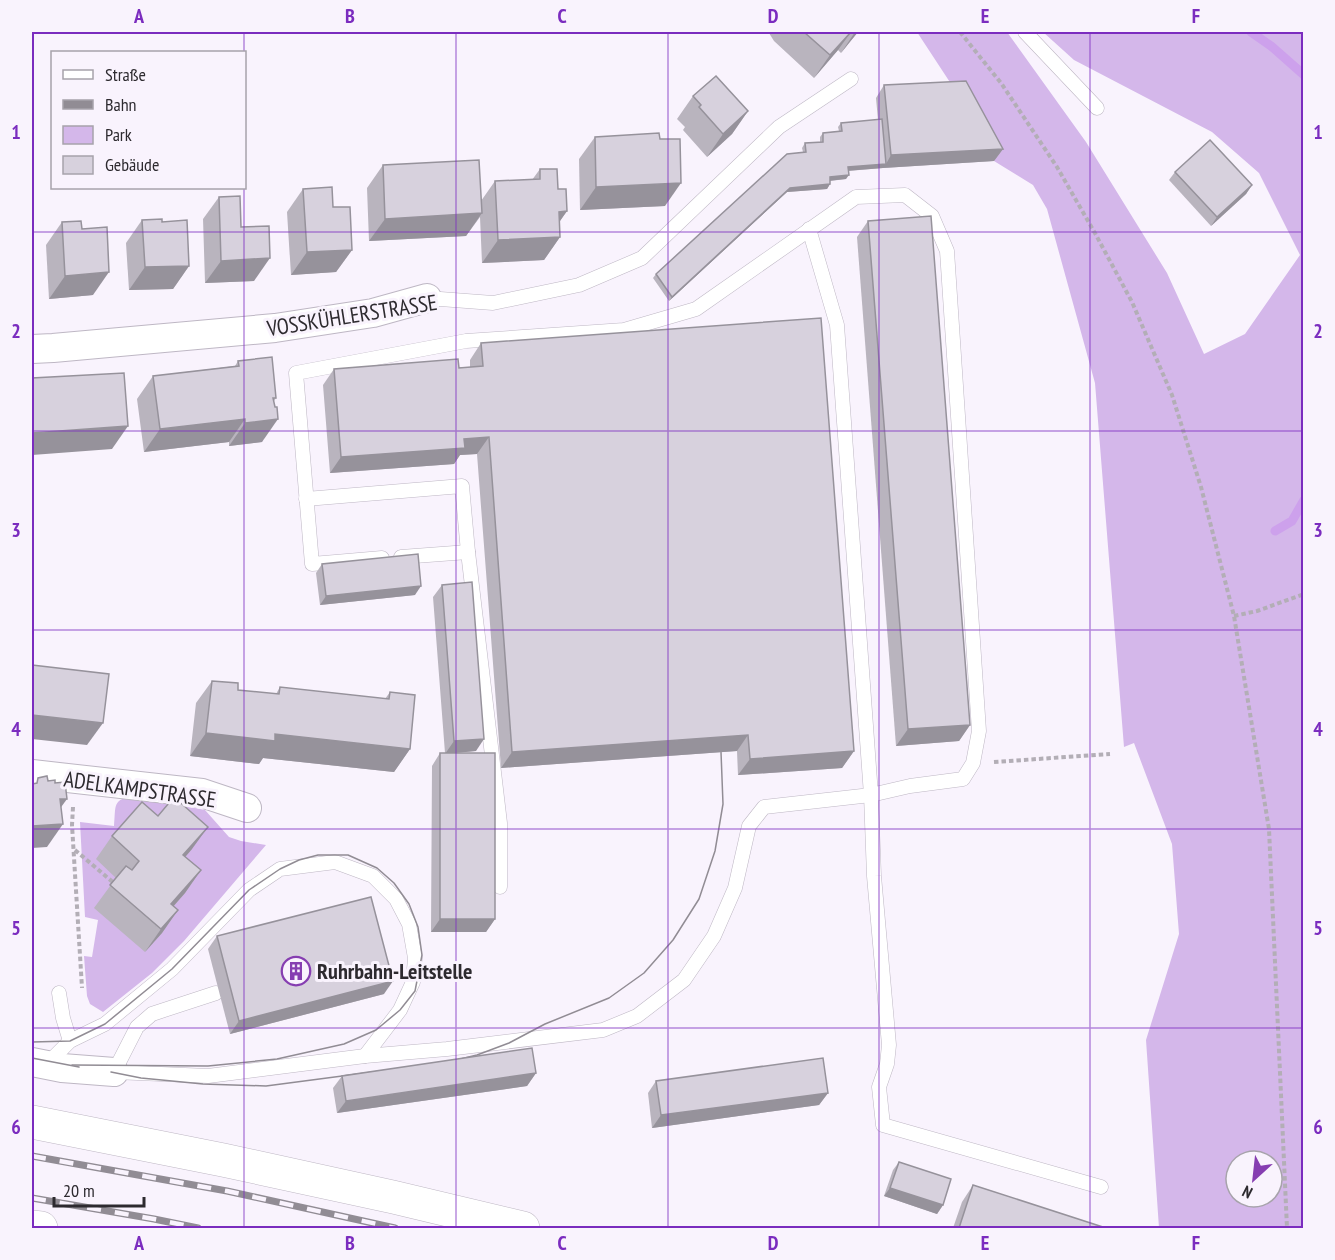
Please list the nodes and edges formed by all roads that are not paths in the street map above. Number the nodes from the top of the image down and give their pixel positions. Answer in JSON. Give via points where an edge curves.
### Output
{"nodes":[{"id":1,"x":1025,"y":32,"type":"edge"},
{"id":2,"x":851,"y":79,"type":"dead end"},
{"id":3,"x":1097,"y":108,"type":"dead end"},
{"id":4,"x":809,"y":229,"type":"junction"},
{"id":5,"x":427,"y":298,"type":"joint"},
{"id":6,"x":32,"y":349,"type":"edge"},
{"id":7,"x":306,"y":499,"type":"junction"},
{"id":8,"x":468,"y":552,"type":"junction"},
{"id":9,"x":32,"y":774,"type":"edge"},
{"id":10,"x":871,"y":795,"type":"junction"},
{"id":11,"x":247,"y":808,"type":"dead end"},
{"id":12,"x":500,"y":887,"type":"dead end"},
{"id":13,"x":59,"y":993,"type":"dead end"},
{"id":14,"x":216,"y":993,"type":"dead end"},
{"id":15,"x":70,"y":1041,"type":"junction"},
{"id":16,"x":365,"y":1056,"type":"junction"},
{"id":17,"x":39,"y":1063,"type":"edge"},
{"id":18,"x":114,"y":1072,"type":"junction"},
{"id":19,"x":32,"y":1122,"type":"edge"},
{"id":20,"x":1101,"y":1187,"type":"dead end"},
{"id":21,"x":32,"y":1227,"type":"edge"},
{"id":22,"x":42,"y":1228,"type":"edge"},
{"id":23,"x":523,"y":1228,"type":"edge"}],
"edges":[{"from":1,"to":3,"type":"lane"},
{"from":2,"to":5,"type":"lane","name":"VOSSKÜHLERSTRASSE","via":[[779,127],[642,258],[579,285],[493,303]]},
{"from":4,"to":7,"type":"lane","via":[[696,309],[624,330],[466,341],[296,373]]},
{"from":4,"to":10,"type":"lane","via":[[837,325]]},
{"from":4,"to":10,"type":"lane","via":[[856,197],[905,195],[932,216],[947,251],[978,731],[973,763],[963,779]]},
{"from":5,"to":6,"type":"street","name":"VOSSKÜHLERSTRASSE","via":[[373,313],[275,328]]},
{"from":7,"to":8,"type":"lane","via":[[312,564]]},
{"from":7,"to":8,"type":"lane","via":[[462,486]]},
{"from":8,"to":12,"type":"lane","via":[[500,823]]},
{"from":9,"to":11,"type":"street","name":"ADELKAMPSTRASSE","via":[[202,793]]},
{"from":10,"to":16,"type":"lane","via":[[764,807],[749,826],[735,888],[714,936],[684,980],[637,1016],[603,1030]]},
{"from":10,"to":20,"type":"lane","via":[[889,1045],[879,1087],[883,1125]]},
{"from":13,"to":15,"type":"lane"},
{"from":14,"to":18,"type":"lane","via":[[152,1014],[137,1027]]},
{"from":15,"to":16,"type":"lane","via":[[105,1024],[172,969],[249,890],[280,869],[335,862],[373,876],[396,899],[409,924],[415,958],[413,982],[400,1010]]},
{"from":15,"to":17,"type":"lane"},
{"from":16,"to":18,"type":"lane","via":[[208,1076]]},
{"from":17,"to":18,"type":"street"},
{"from":19,"to":23,"type":"highway","via":[[223,1160]]},
{"from":21,"to":22,"type":"highway"}]}
